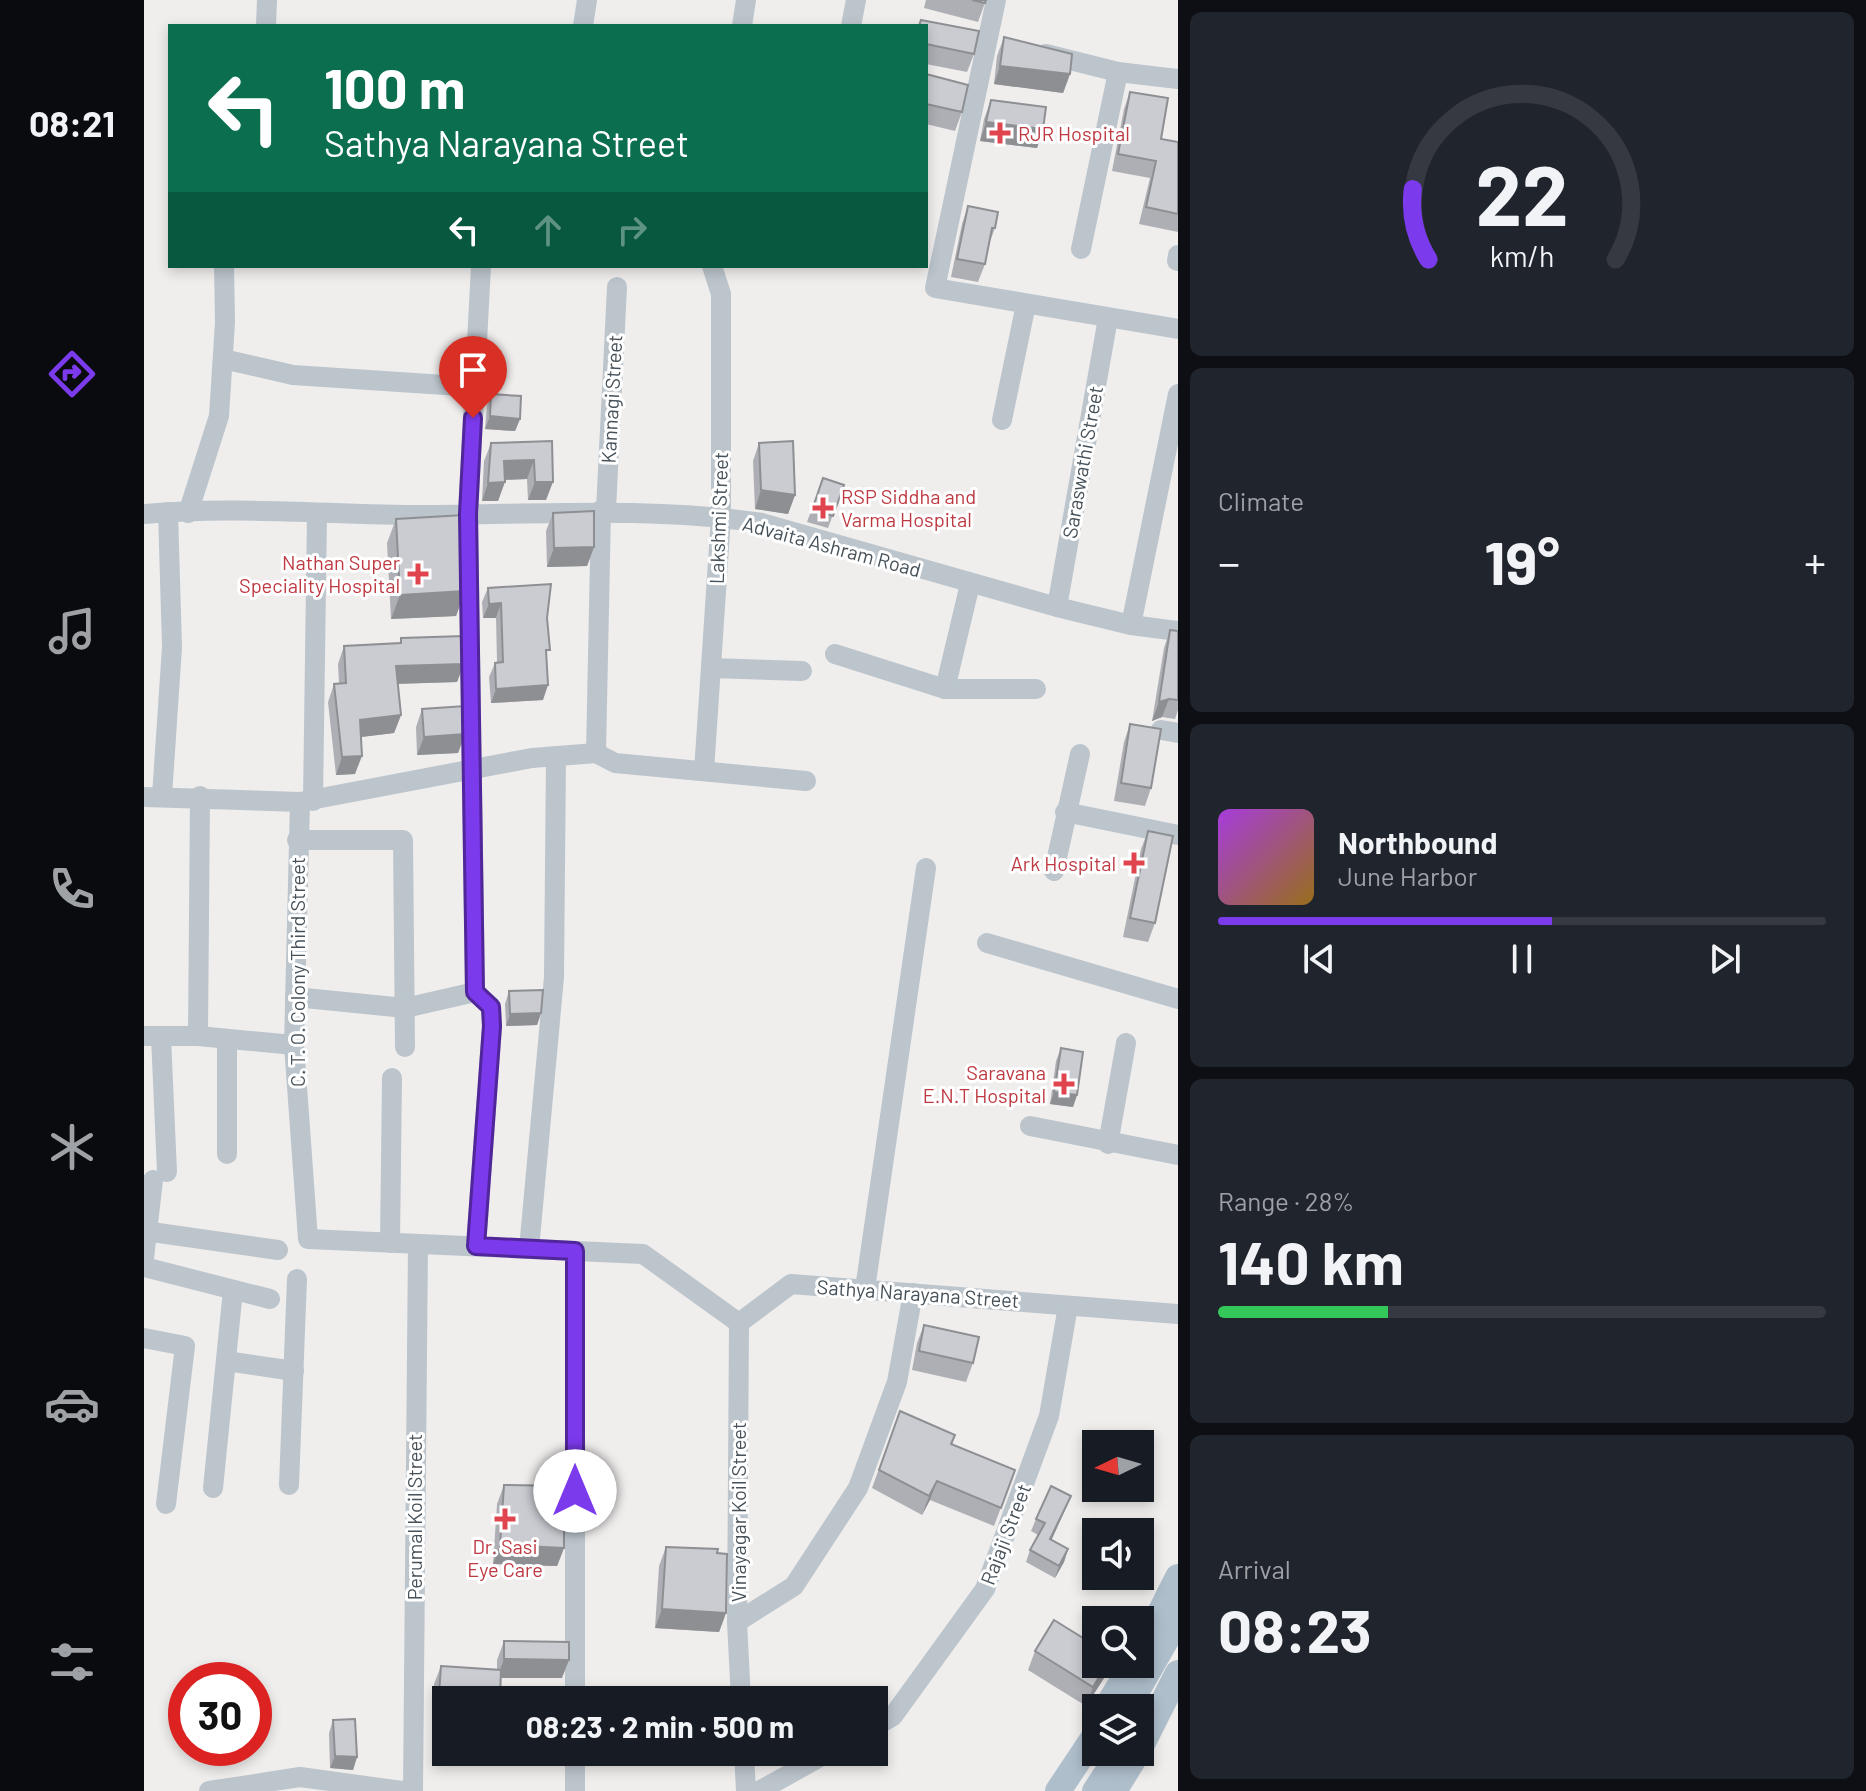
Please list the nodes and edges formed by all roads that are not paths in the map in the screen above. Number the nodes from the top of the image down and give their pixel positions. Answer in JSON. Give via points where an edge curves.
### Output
{"nodes":[{"id":1,"x":267,"y":0,"type":"edge"},
{"id":2,"x":587,"y":0,"type":"edge"},
{"id":3,"x":746,"y":0,"type":"edge"},
{"id":4,"x":856,"y":0,"type":"edge"},
{"id":5,"x":996,"y":0,"type":"edge"},
{"id":6,"x":266,"y":24,"type":"edge"},
{"id":7,"x":583,"y":24,"type":"edge"},
{"id":8,"x":742,"y":24,"type":"edge"},
{"id":9,"x":851,"y":24,"type":"edge"},
{"id":10,"x":1031,"y":51,"type":"edge"},
{"id":11,"x":1118,"y":72,"type":"junction"},
{"id":12,"x":1178,"y":79,"type":"edge"},
{"id":13,"x":1081,"y":249,"type":"dead end"},
{"id":14,"x":224,"y":268,"type":"edge"},
{"id":15,"x":481,"y":268,"type":"edge"},
{"id":16,"x":713,"y":268,"type":"edge"},
{"id":17,"x":617,"y":287,"type":"dead end"},
{"id":18,"x":1026,"y":304,"type":"junction"},
{"id":19,"x":1108,"y":318,"type":"junction"},
{"id":20,"x":1178,"y":329,"type":"edge"},
{"id":21,"x":223,"y":359,"type":"junction"},
{"id":22,"x":475,"y":387,"type":"junction"},
{"id":23,"x":1178,"y":394,"type":"edge"},
{"id":24,"x":1002,"y":420,"type":"dead end"},
{"id":25,"x":603,"y":510,"type":"junction"},
{"id":26,"x":178,"y":512,"type":"junction"},
{"id":27,"x":144,"y":514,"type":"edge"},
{"id":28,"x":317,"y":514,"type":"junction"},
{"id":29,"x":468,"y":514,"type":"junction"},
{"id":30,"x":721,"y":517,"type":"junction"},
{"id":31,"x":970,"y":584,"type":"junction"},
{"id":32,"x":1057,"y":607,"type":"junction"},
{"id":33,"x":1131,"y":625,"type":"junction"},
{"id":34,"x":1178,"y":631,"type":"edge"},
{"id":35,"x":835,"y":654,"type":"dead end"},
{"id":36,"x":711,"y":668,"type":"junction"},
{"id":37,"x":802,"y":671,"type":"dead end"},
{"id":38,"x":945,"y":689,"type":"junction"},
{"id":39,"x":1036,"y":689,"type":"dead end"},
{"id":40,"x":596,"y":753,"type":"junction"},
{"id":41,"x":1080,"y":754,"type":"dead end"},
{"id":42,"x":556,"y":756,"type":"junction"},
{"id":43,"x":471,"y":770,"type":"junction"},
{"id":44,"x":704,"y":771,"type":"junction"},
{"id":45,"x":806,"y":781,"type":"dead end"},
{"id":46,"x":153,"y":796,"type":"edge"},
{"id":47,"x":200,"y":796,"type":"junction"},
{"id":48,"x":306,"y":802,"type":"junction"},
{"id":49,"x":1065,"y":812,"type":"junction"},
{"id":50,"x":1178,"y":835,"type":"edge"},
{"id":51,"x":297,"y":840,"type":"junction"},
{"id":52,"x":926,"y":868,"type":"dead end"},
{"id":53,"x":1054,"y":871,"type":"dead end"},
{"id":54,"x":987,"y":943,"type":"dead end"},
{"id":55,"x":475,"y":992,"type":"junction"},
{"id":56,"x":295,"y":997,"type":"junction"},
{"id":57,"x":1178,"y":999,"type":"edge"},
{"id":58,"x":405,"y":1008,"type":"junction"},
{"id":59,"x":198,"y":1036,"type":"junction"},
{"id":60,"x":152,"y":1037,"type":"edge"},
{"id":61,"x":227,"y":1039,"type":"junction"},
{"id":62,"x":1126,"y":1043,"type":"dead end"},
{"id":63,"x":294,"y":1045,"type":"junction"},
{"id":64,"x":405,"y":1047,"type":"dead end"},
{"id":65,"x":392,"y":1078,"type":"dead end"},
{"id":66,"x":1030,"y":1126,"type":"dead end"},
{"id":67,"x":1108,"y":1144,"type":"junction"},
{"id":68,"x":227,"y":1154,"type":"dead end"},
{"id":69,"x":1178,"y":1155,"type":"edge"},
{"id":70,"x":145,"y":1232,"type":"edge"},
{"id":71,"x":390,"y":1243,"type":"junction"},
{"id":72,"x":418,"y":1244,"type":"junction"},
{"id":73,"x":476,"y":1246,"type":"junction"},
{"id":74,"x":529,"y":1249,"type":"junction"},
{"id":75,"x":278,"y":1250,"type":"dead end"},
{"id":76,"x":575,"y":1251,"type":"junction"},
{"id":77,"x":144,"y":1258,"type":"edge"},
{"id":78,"x":144,"y":1267,"type":"edge"},
{"id":79,"x":297,"y":1279,"type":"dead end"},
{"id":80,"x":865,"y":1289,"type":"junction"},
{"id":81,"x":233,"y":1290,"type":"junction"},
{"id":82,"x":913,"y":1293,"type":"junction"},
{"id":83,"x":270,"y":1299,"type":"dead end"},
{"id":84,"x":1068,"y":1306,"type":"junction"},
{"id":85,"x":1178,"y":1314,"type":"edge"},
{"id":86,"x":739,"y":1323,"type":"junction"},
{"id":87,"x":144,"y":1338,"type":"edge"},
{"id":88,"x":226,"y":1361,"type":"junction"},
{"id":89,"x":294,"y":1371,"type":"junction"},
{"id":90,"x":289,"y":1485,"type":"dead end"},
{"id":91,"x":213,"y":1488,"type":"dead end"},
{"id":92,"x":166,"y":1504,"type":"dead end"},
{"id":93,"x":1173,"y":1602,"type":"edge"},
{"id":94,"x":737,"y":1622,"type":"junction"},
{"id":95,"x":1154,"y":1631,"type":"edge"},
{"id":96,"x":1154,"y":1638,"type":"edge"},
{"id":97,"x":1177,"y":1662,"type":"edge"},
{"id":98,"x":575,"y":1686,"type":"edge"},
{"id":99,"x":740,"y":1686,"type":"edge"},
{"id":100,"x":1133,"y":1694,"type":"edge"},
{"id":101,"x":1152,"y":1694,"type":"edge"},
{"id":102,"x":1154,"y":1700,"type":"edge"},
{"id":103,"x":1154,"y":1715,"type":"edge"},
{"id":104,"x":888,"y":1719,"type":"edge"},
{"id":105,"x":1082,"y":1748,"type":"edge"},
{"id":106,"x":1082,"y":1755,"type":"edge"},
{"id":107,"x":575,"y":1766,"type":"edge"},
{"id":108,"x":745,"y":1766,"type":"edge"},
{"id":109,"x":804,"y":1766,"type":"edge"},
{"id":110,"x":1083,"y":1766,"type":"edge"},
{"id":111,"x":1103,"y":1766,"type":"edge"},
{"id":112,"x":1112,"y":1766,"type":"edge"},
{"id":113,"x":1129,"y":1766,"type":"edge"},
{"id":114,"x":1060,"y":1788,"type":"edge"},
{"id":115,"x":209,"y":1791,"type":"edge"},
{"id":116,"x":402,"y":1791,"type":"edge"},
{"id":117,"x":413,"y":1791,"type":"edge"},
{"id":118,"x":575,"y":1791,"type":"edge"},
{"id":119,"x":746,"y":1791,"type":"edge"},
{"id":120,"x":759,"y":1791,"type":"edge"},
{"id":121,"x":1086,"y":1791,"type":"edge"},
{"id":122,"x":1095,"y":1791,"type":"edge"},
{"id":123,"x":1103,"y":1791,"type":"edge"},
{"id":124,"x":1114,"y":1791,"type":"edge"}],
"edges":[{"from":1,"to":6,"type":"street"},
{"from":2,"to":7,"type":"street"},
{"from":3,"to":8,"type":"street"},
{"from":4,"to":9,"type":"street"},
{"from":5,"to":18,"type":"street","via":[[995,42],[935,288]]},
{"from":10,"to":11,"type":"street"},
{"from":11,"to":12,"type":"street"},
{"from":11,"to":13,"type":"street"},
{"from":14,"to":21,"type":"street"},
{"from":15,"to":22,"type":"street"},
{"from":16,"to":30,"type":"street","name":"Lakshmi Street","via":[[721,294]]},
{"from":17,"to":25,"type":"street","name":"Kannagi Street"},
{"from":18,"to":19,"type":"street"},
{"from":18,"to":24,"type":"street"},
{"from":19,"to":20,"type":"street"},
{"from":19,"to":32,"type":"street","name":"Saraswathi Street"},
{"from":21,"to":22,"type":"street","via":[[293,375]]},
{"from":21,"to":26,"type":"street","via":[[219,416]]},
{"from":22,"to":29,"type":"street"},
{"from":23,"to":33,"type":"street"},
{"from":25,"to":29,"type":"street","name":"Advaita Ashram Road"},
{"from":25,"to":30,"type":"street","name":"Advaita Ashram Road"},
{"from":25,"to":40,"type":"street","name":"Kannagi Street"},
{"from":26,"to":27,"type":"street","name":"Advaita Ashram Road"},
{"from":26,"to":28,"type":"street","name":"Advaita Ashram Road"},
{"from":26,"to":46,"type":"street","via":[[172,647]]},
{"from":28,"to":29,"type":"street","name":"Advaita Ashram Road"},
{"from":28,"to":48,"type":"street","name":"C. T. O. Colony Third Street"},
{"from":29,"to":43,"type":"street"},
{"from":30,"to":31,"type":"street","name":"Advaita Ashram Road","via":[[762,523]]},
{"from":30,"to":36,"type":"street","name":"Lakshmi Street"},
{"from":31,"to":32,"type":"street","name":"Advaita Ashram Road"},
{"from":31,"to":38,"type":"street"},
{"from":32,"to":33,"type":"street","name":"Advaita Ashram Road"},
{"from":33,"to":34,"type":"street","name":"Advaita Ashram Road"},
{"from":35,"to":38,"type":"street"},
{"from":36,"to":37,"type":"street"},
{"from":36,"to":44,"type":"street","name":"Lakshmi Street"},
{"from":38,"to":39,"type":"street"},
{"from":40,"to":42,"type":"street"},
{"from":40,"to":44,"type":"street","via":[[615,763]]},
{"from":41,"to":49,"type":"street"},
{"from":42,"to":43,"type":"street"},
{"from":42,"to":74,"type":"street","via":[[554,977]]},
{"from":43,"to":48,"type":"street"},
{"from":43,"to":55,"type":"street"},
{"from":44,"to":45,"type":"street"},
{"from":46,"to":47,"type":"street"},
{"from":47,"to":48,"type":"street"},
{"from":47,"to":59,"type":"street"},
{"from":48,"to":51,"type":"street","name":"C. T. O. Colony Third Street"},
{"from":49,"to":50,"type":"street"},
{"from":49,"to":53,"type":"street"},
{"from":51,"to":56,"type":"street","name":"C. T. O. Colony Third Street"},
{"from":51,"to":58,"type":"street","via":[[403,840]]},
{"from":52,"to":80,"type":"street"},
{"from":54,"to":57,"type":"street"},
{"from":55,"to":58,"type":"street"},
{"from":55,"to":73,"type":"street","via":[[491,1007],[492,1026]]},
{"from":56,"to":58,"type":"street"},
{"from":56,"to":63,"type":"street","name":"C. T. O. Colony Third Street"},
{"from":58,"to":64,"type":"street"},
{"from":59,"to":60,"type":"street"},
{"from":59,"to":61,"type":"street"},
{"from":60,"to":70,"type":"street","via":[[160,1176]]},
{"from":61,"to":63,"type":"street"},
{"from":61,"to":68,"type":"street"},
{"from":62,"to":67,"type":"street"},
{"from":63,"to":71,"type":"street","name":"C. T. O. Colony Third Street","via":[[308,1239]]},
{"from":65,"to":71,"type":"street"},
{"from":66,"to":67,"type":"street"},
{"from":67,"to":69,"type":"street"},
{"from":70,"to":75,"type":"street"},
{"from":70,"to":77,"type":"street"},
{"from":71,"to":72,"type":"street"},
{"from":72,"to":73,"type":"street"},
{"from":72,"to":117,"type":"street","name":"Perumal Koil Street"},
{"from":73,"to":74,"type":"street"},
{"from":74,"to":76,"type":"street"},
{"from":76,"to":86,"type":"street","via":[[643,1254]]},
{"from":76,"to":98,"type":"street"},
{"from":78,"to":81,"type":"street"},
{"from":79,"to":89,"type":"street"},
{"from":80,"to":82,"type":"street","name":"Sathya Narayana Street"},
{"from":80,"to":86,"type":"street","name":"Sathya Narayana Street","via":[[791,1284]]},
{"from":81,"to":83,"type":"street"},
{"from":81,"to":88,"type":"street"},
{"from":82,"to":84,"type":"street","name":"Sathya Narayana Street"},
{"from":82,"to":94,"type":"street","via":[[897,1382],[858,1488],[794,1586]]},
{"from":84,"to":85,"type":"street","name":"Sathya Narayana Street"},
{"from":84,"to":104,"type":"street","name":"Rajaji Street","via":[[1049,1416],[985,1589]]},
{"from":86,"to":94,"type":"street","name":"Vinayagar Koil Street"},
{"from":87,"to":92,"type":"street","via":[[185,1346]]},
{"from":88,"to":89,"type":"street"},
{"from":88,"to":91,"type":"street"},
{"from":89,"to":90,"type":"street"},
{"from":93,"to":95,"type":"main road"},
{"from":93,"to":96,"type":"main road"},
{"from":93,"to":100,"type":"main road"},
{"from":94,"to":99,"type":"street","name":"Vinayagar Koil Street"},
{"from":97,"to":101,"type":"main road"},
{"from":97,"to":102,"type":"main road"},
{"from":97,"to":103,"type":"main road"},
{"from":105,"to":114,"type":"main road"},
{"from":106,"to":114,"type":"main road","bridge":true},
{"from":107,"to":118,"type":"street"},
{"from":108,"to":119,"type":"street"},
{"from":109,"to":120,"type":"street"},
{"from":110,"to":114,"type":"main road"},
{"from":111,"to":121,"type":"main road"},
{"from":112,"to":122,"type":"main road","bridge":true},
{"from":113,"to":124,"type":"main road"},
{"from":114,"to":123,"type":"street"},
{"from":115,"to":116,"type":"street","via":[[300,1777]]}]}
